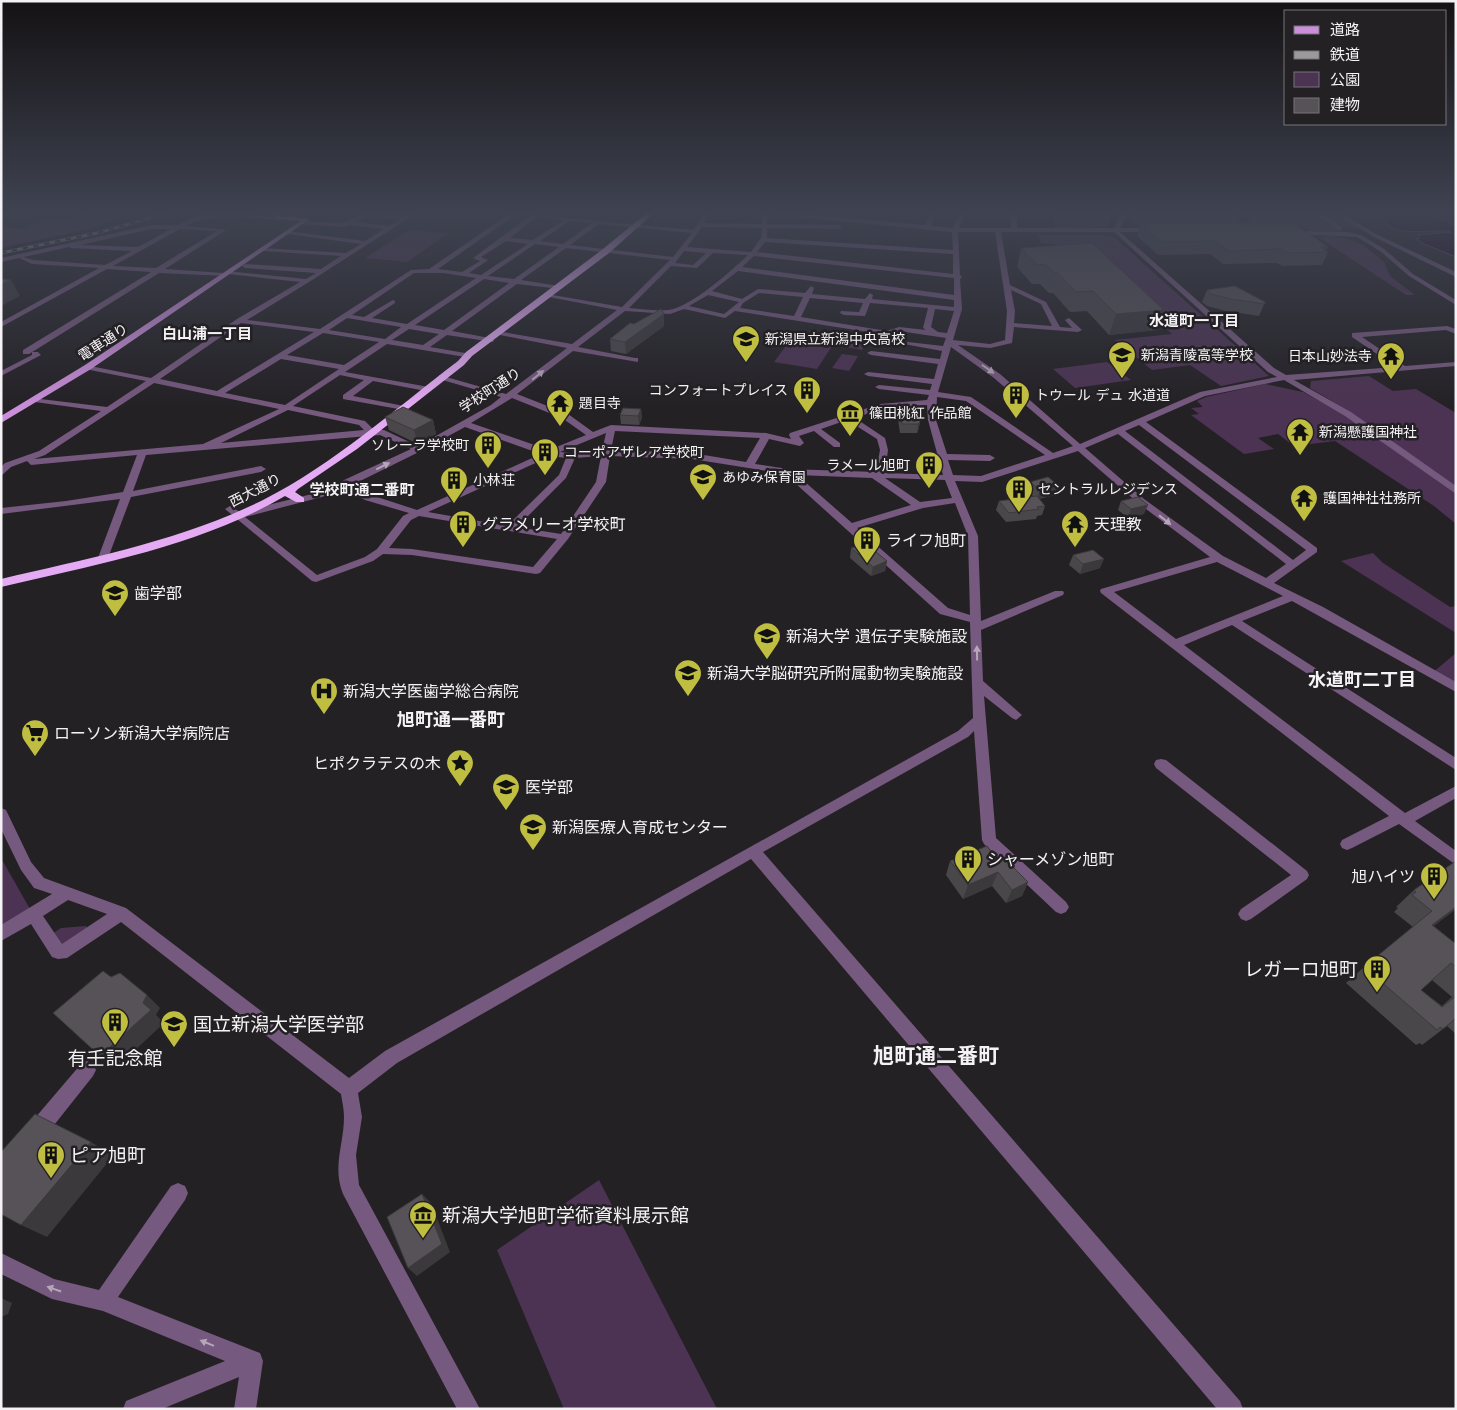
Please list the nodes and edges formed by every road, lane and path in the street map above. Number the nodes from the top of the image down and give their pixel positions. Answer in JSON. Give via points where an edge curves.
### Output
{"nodes":[{"id":1,"x":958,"y":277,"type":"edge"},
{"id":2,"x":86,"y":278,"type":"edge"},
{"id":3,"x":147,"y":278,"type":"edge"},
{"id":4,"x":220,"y":278,"type":"edge"},
{"id":5,"x":270,"y":278,"type":"edge"},
{"id":6,"x":312,"y":278,"type":"edge"},
{"id":7,"x":403,"y":278,"type":"edge"},
{"id":8,"x":480,"y":278,"type":"edge"},
{"id":9,"x":494,"y":278,"type":"edge"},
{"id":10,"x":518,"y":278,"type":"edge"},
{"id":11,"x":572,"y":278,"type":"edge"},
{"id":12,"x":656,"y":278,"type":"edge"},
{"id":13,"x":726,"y":278,"type":"edge"},
{"id":14,"x":801,"y":278,"type":"edge"},
{"id":15,"x":1007,"y":278,"type":"edge"},
{"id":16,"x":1168,"y":278,"type":"edge"},
{"id":17,"x":1416,"y":278,"type":"edge"},
{"id":18,"x":816,"y":280,"type":"junction"},
{"id":19,"x":307,"y":281,"type":"junction"},
{"id":20,"x":514,"y":281,"type":"junction"},
{"id":21,"x":1008,"y":286,"type":"junction"},
{"id":22,"x":559,"y":288,"type":"junction"},
{"id":23,"x":873,"y":288,"type":"junction"},
{"id":24,"x":706,"y":292,"type":"junction"},
{"id":25,"x":808,"y":295,"type":"junction"},
{"id":26,"x":549,"y":296,"type":"junction"},
{"id":27,"x":958,"y":298,"type":"junction"},
{"id":28,"x":743,"y":301,"type":"junction"},
{"id":29,"x":868,"y":301,"type":"junction"},
{"id":30,"x":393,"y":302,"type":"dead end"},
{"id":31,"x":1456,"y":303,"type":"edge"},
{"id":32,"x":932,"y":306,"type":"junction"},
{"id":33,"x":683,"y":307,"type":"junction"},
{"id":34,"x":625,"y":308,"type":"junction"},
{"id":35,"x":734,"y":309,"type":"junction"},
{"id":36,"x":958,"y":309,"type":"junction"},
{"id":37,"x":844,"y":313,"type":"dead end"},
{"id":38,"x":346,"y":316,"type":"junction"},
{"id":39,"x":797,"y":318,"type":"junction"},
{"id":40,"x":366,"y":319,"type":"junction"},
{"id":41,"x":1069,"y":320,"type":"dead end"},
{"id":42,"x":240,"y":321,"type":"junction"},
{"id":43,"x":3,"y":322,"type":"edge"},
{"id":44,"x":1011,"y":325,"type":"junction"},
{"id":45,"x":408,"y":326,"type":"junction"},
{"id":46,"x":1057,"y":328,"type":"junction"},
{"id":47,"x":320,"y":330,"type":"junction"},
{"id":48,"x":445,"y":332,"type":"junction"},
{"id":49,"x":1456,"y":332,"type":"edge"},
{"id":50,"x":500,"y":333,"type":"junction"},
{"id":51,"x":936,"y":334,"type":"junction"},
{"id":52,"x":490,"y":340,"type":"junction"},
{"id":53,"x":386,"y":341,"type":"junction"},
{"id":54,"x":948,"y":342,"type":"junction"},
{"id":55,"x":908,"y":344,"type":"dead end"},
{"id":56,"x":424,"y":348,"type":"junction"},
{"id":57,"x":573,"y":348,"type":"junction"},
{"id":58,"x":26,"y":352,"type":"dead end"},
{"id":59,"x":871,"y":353,"type":"dead end"},
{"id":60,"x":35,"y":354,"type":"dead end"},
{"id":61,"x":279,"y":356,"type":"junction"},
{"id":62,"x":468,"y":356,"type":"junction"},
{"id":63,"x":635,"y":360,"type":"dead end"},
{"id":64,"x":942,"y":362,"type":"junction"},
{"id":65,"x":1456,"y":364,"type":"edge"},
{"id":66,"x":88,"y":367,"type":"junction"},
{"id":67,"x":1403,"y":368,"type":"junction"},
{"id":68,"x":343,"y":370,"type":"junction"},
{"id":69,"x":1,"y":374,"type":"edge"},
{"id":70,"x":868,"y":374,"type":"dead end"},
{"id":71,"x":442,"y":377,"type":"junction"},
{"id":72,"x":1284,"y":378,"type":"junction"},
{"id":73,"x":371,"y":379,"type":"junction"},
{"id":74,"x":152,"y":380,"type":"junction"},
{"id":75,"x":936,"y":382,"type":"junction"},
{"id":76,"x":879,"y":387,"type":"dead end"},
{"id":77,"x":426,"y":390,"type":"junction"},
{"id":78,"x":219,"y":393,"type":"junction"},
{"id":79,"x":510,"y":396,"type":"junction"},
{"id":80,"x":932,"y":397,"type":"junction"},
{"id":81,"x":36,"y":400,"type":"junction"},
{"id":82,"x":287,"y":407,"type":"junction"},
{"id":83,"x":401,"y":408,"type":"junction"},
{"id":84,"x":109,"y":410,"type":"junction"},
{"id":85,"x":849,"y":418,"type":"junction"},
{"id":86,"x":1,"y":420,"type":"edge"},
{"id":87,"x":1141,"y":422,"type":"junction"},
{"id":88,"x":465,"y":424,"type":"junction"},
{"id":89,"x":612,"y":428,"type":"junction"},
{"id":90,"x":815,"y":428,"type":"junction"},
{"id":91,"x":365,"y":431,"type":"junction"},
{"id":92,"x":1120,"y":431,"type":"junction"},
{"id":93,"x":593,"y":436,"type":"junction"},
{"id":94,"x":766,"y":436,"type":"junction"},
{"id":95,"x":837,"y":445,"type":"dead end"},
{"id":96,"x":1080,"y":447,"type":"junction"},
{"id":97,"x":202,"y":448,"type":"junction"},
{"id":98,"x":418,"y":449,"type":"junction"},
{"id":99,"x":142,"y":452,"type":"junction"},
{"id":100,"x":548,"y":453,"type":"junction"},
{"id":101,"x":608,"y":453,"type":"junction"},
{"id":102,"x":571,"y":456,"type":"junction"},
{"id":103,"x":1052,"y":456,"type":"junction"},
{"id":104,"x":943,"y":457,"type":"junction"},
{"id":105,"x":990,"y":458,"type":"dead end"},
{"id":106,"x":750,"y":464,"type":"junction"},
{"id":107,"x":3,"y":468,"type":"edge"},
{"id":108,"x":261,"y":469,"type":"dead end"},
{"id":109,"x":788,"y":472,"type":"junction"},
{"id":110,"x":877,"y":475,"type":"junction"},
{"id":111,"x":949,"y":478,"type":"junction"},
{"id":112,"x":342,"y":486,"type":"junction"},
{"id":113,"x":294,"y":487,"type":"junction"},
{"id":114,"x":1456,"y":491,"type":"edge"},
{"id":115,"x":126,"y":494,"type":"junction"},
{"id":116,"x":300,"y":500,"type":"junction"},
{"id":117,"x":958,"y":500,"type":"junction"},
{"id":118,"x":920,"y":506,"type":"junction"},
{"id":119,"x":1,"y":511,"type":"edge"},
{"id":120,"x":234,"y":513,"type":"junction"},
{"id":121,"x":419,"y":514,"type":"junction"},
{"id":122,"x":850,"y":527,"type":"junction"},
{"id":123,"x":510,"y":528,"type":"junction"},
{"id":124,"x":564,"y":537,"type":"junction"},
{"id":125,"x":381,"y":551,"type":"junction"},
{"id":126,"x":103,"y":558,"type":"junction"},
{"id":127,"x":1218,"y":558,"type":"junction"},
{"id":128,"x":1293,"y":565,"type":"junction"},
{"id":129,"x":1,"y":583,"type":"edge"},
{"id":130,"x":1265,"y":584,"type":"junction"},
{"id":131,"x":1059,"y":593,"type":"dead end"},
{"id":132,"x":1293,"y":596,"type":"junction"},
{"id":133,"x":1232,"y":620,"type":"junction"},
{"id":134,"x":975,"y":624,"type":"junction"},
{"id":135,"x":1175,"y":644,"type":"junction"},
{"id":136,"x":977,"y":683,"type":"junction"},
{"id":137,"x":1456,"y":688,"type":"edge"},
{"id":138,"x":1016,"y":715,"type":"dead end"},
{"id":139,"x":980,"y":719,"type":"junction"},
{"id":140,"x":1161,"y":764,"type":"dead end"},
{"id":141,"x":1456,"y":765,"type":"edge"},
{"id":142,"x":1456,"y":791,"type":"edge"},
{"id":143,"x":1,"y":814,"type":"edge"},
{"id":144,"x":1402,"y":819,"type":"junction"},
{"id":145,"x":1347,"y":844,"type":"dead end"},
{"id":146,"x":754,"y":851,"type":"junction"},
{"id":147,"x":1456,"y":859,"type":"edge"},
{"id":148,"x":65,"y":894,"type":"junction"},
{"id":149,"x":1061,"y":907,"type":"dead end"},
{"id":150,"x":121,"y":912,"type":"junction"},
{"id":151,"x":1246,"y":914,"type":"dead end"},
{"id":152,"x":34,"y":915,"type":"junction"},
{"id":153,"x":1,"y":934,"type":"edge"},
{"id":154,"x":87,"y":1070,"type":"dead end"},
{"id":155,"x":350,"y":1089,"type":"junction"},
{"id":156,"x":26,"y":1144,"type":"edge"},
{"id":157,"x":178,"y":1193,"type":"dead end"},
{"id":158,"x":1,"y":1263,"type":"edge"},
{"id":159,"x":103,"y":1301,"type":"junction"},
{"id":160,"x":252,"y":1361,"type":"junction"},
{"id":161,"x":134,"y":1409,"type":"edge"},
{"id":162,"x":245,"y":1409,"type":"edge"},
{"id":163,"x":469,"y":1409,"type":"edge"},
{"id":164,"x":1232,"y":1409,"type":"edge"}],
"edges":[{"from":1,"to":27,"type":"street"},
{"from":2,"to":43,"type":"street"},
{"from":3,"to":58,"type":"street"},
{"from":4,"to":66,"type":"main road","name":"電車通り"},
{"from":5,"to":19,"type":"street"},
{"from":6,"to":19,"type":"street"},
{"from":7,"to":38,"type":"street"},
{"from":8,"to":45,"type":"street"},
{"from":9,"to":20,"type":"street"},
{"from":10,"to":20,"type":"street"},
{"from":11,"to":22,"type":"highway","name":"西大通り"},
{"from":12,"to":34,"type":"street","name":"学校町通り"},
{"from":13,"to":24,"type":"street"},
{"from":14,"to":18,"type":"street"},
{"from":15,"to":21,"type":"street"},
{"from":16,"to":72,"type":"street","via":[[1270,370]]},
{"from":17,"to":31,"type":"street"},
{"from":18,"to":23,"type":"street"},
{"from":18,"to":25,"type":"street"},
{"from":19,"to":42,"type":"street"},
{"from":20,"to":22,"type":"street"},
{"from":20,"to":48,"type":"street"},
{"from":21,"to":44,"type":"street"},
{"from":21,"to":46,"type":"street","via":[[1044,303]]},
{"from":22,"to":26,"type":"highway","name":"西大通り"},
{"from":23,"to":27,"type":"street"},
{"from":23,"to":29,"type":"street"},
{"from":24,"to":28,"type":"street"},
{"from":24,"to":33,"type":"street"},
{"from":25,"to":28,"type":"street","via":[[758,290]]},
{"from":25,"to":29,"type":"street"},
{"from":25,"to":39,"type":"street"},
{"from":26,"to":34,"type":"street"},
{"from":26,"to":50,"type":"highway","name":"西大通り"},
{"from":27,"to":36,"type":"street"},
{"from":28,"to":35,"type":"street"},
{"from":29,"to":32,"type":"street"},
{"from":29,"to":37,"type":"street","via":[[862,314]]},
{"from":30,"to":40,"type":"street"},
{"from":32,"to":36,"type":"street"},
{"from":32,"to":51,"type":"street","via":[[927,328]]},
{"from":33,"to":34,"type":"street","via":[[672,312]]},
{"from":33,"to":35,"type":"street","via":[[725,316]]},
{"from":34,"to":57,"type":"street","name":"学校町通り"},
{"from":35,"to":39,"type":"street"},
{"from":36,"to":54,"type":"street"},
{"from":38,"to":40,"type":"street"},
{"from":38,"to":47,"type":"street"},
{"from":39,"to":51,"type":"street","via":[[887,333],[899,329]]},
{"from":40,"to":45,"type":"street"},
{"from":41,"to":46,"type":"street","via":[[1078,330]]},
{"from":42,"to":47,"type":"street"},
{"from":42,"to":74,"type":"street"},
{"from":44,"to":46,"type":"street"},
{"from":44,"to":54,"type":"street","via":[[1009,341],[990,346]]},
{"from":45,"to":48,"type":"street"},
{"from":45,"to":53,"type":"street"},
{"from":47,"to":53,"type":"street"},
{"from":47,"to":61,"type":"street"},
{"from":48,"to":52,"type":"street"},
{"from":48,"to":56,"type":"street"},
{"from":49,"to":67,"type":"street","via":[[1447,328],[1355,335]]},
{"from":50,"to":52,"type":"highway","name":"西大通り"},
{"from":50,"to":57,"type":"street"},
{"from":51,"to":54,"type":"street"},
{"from":52,"to":62,"type":"highway","name":"西大通り"},
{"from":53,"to":56,"type":"street"},
{"from":53,"to":68,"type":"street"},
{"from":54,"to":55,"type":"street"},
{"from":54,"to":64,"type":"street"},
{"from":54,"to":96,"type":"street","one_way":true,"via":[[997,376]]},
{"from":56,"to":62,"type":"street"},
{"from":57,"to":63,"type":"street"},
{"from":79,"to":57,"type":"street","name":"学校町通り","one_way":true},
{"from":59,"to":64,"type":"street"},
{"from":60,"to":69,"type":"street"},
{"from":61,"to":68,"type":"street"},
{"from":61,"to":78,"type":"street"},
{"from":62,"to":71,"type":"highway","name":"西大通り"},
{"from":64,"to":75,"type":"street"},
{"from":65,"to":67,"type":"street"},
{"from":66,"to":74,"type":"street"},
{"from":66,"to":81,"type":"main road","name":"電車通り"},
{"from":67,"to":72,"type":"street"},
{"from":68,"to":73,"type":"street"},
{"from":68,"to":82,"type":"street"},
{"from":70,"to":75,"type":"street"},
{"from":71,"to":77,"type":"highway","name":"西大通り"},
{"from":71,"to":79,"type":"street"},
{"from":72,"to":87,"type":"street","via":[[1203,394]]},
{"from":72,"to":114,"type":"street","via":[[1348,414]]},
{"from":73,"to":77,"type":"street"},
{"from":73,"to":83,"type":"street","via":[[346,397]]},
{"from":74,"to":78,"type":"street"},
{"from":74,"to":84,"type":"street"},
{"from":75,"to":80,"type":"street"},
{"from":76,"to":80,"type":"street"},
{"from":77,"to":83,"type":"highway","name":"西大通り"},
{"from":78,"to":82,"type":"street"},
{"from":79,"to":88,"type":"street","name":"学校町通り"},
{"from":79,"to":93,"type":"street","via":[[565,416]]},
{"from":80,"to":85,"type":"street","via":[[880,407]]},
{"from":80,"to":103,"type":"street","via":[[968,398]]},
{"from":80,"to":104,"type":"street","via":[[932,420]]},
{"from":81,"to":84,"type":"street"},
{"from":81,"to":86,"type":"main road","name":"電車通り"},
{"from":82,"to":91,"type":"street","via":[[362,423]]},
{"from":82,"to":97,"type":"street"},
{"from":83,"to":91,"type":"highway","name":"西大通り"},
{"from":84,"to":107,"type":"street","via":[[42,453]]},
{"from":85,"to":90,"type":"street"},
{"from":85,"to":110,"type":"street","via":[[881,438],[884,450]]},
{"from":87,"to":92,"type":"street"},
{"from":87,"to":128,"type":"street","via":[[1313,550]]},
{"from":88,"to":98,"type":"street","name":"学校町通り"},
{"from":88,"to":100,"type":"street"},
{"from":89,"to":93,"type":"street"},
{"from":89,"to":94,"type":"street"},
{"from":89,"to":101,"type":"street"},
{"from":90,"to":94,"type":"street","via":[[793,435],[800,443]]},
{"from":90,"to":95,"type":"street"},
{"from":91,"to":97,"type":"street"},
{"from":91,"to":98,"type":"street","via":[[381,432]]},
{"from":91,"to":113,"type":"highway","name":"西大通り","via":[[328,465]]},
{"from":91,"to":120,"type":"highway","name":"西大通り"},
{"from":92,"to":96,"type":"street"},
{"from":92,"to":128,"type":"street"},
{"from":93,"to":100,"type":"street"},
{"from":94,"to":106,"type":"street"},
{"from":96,"to":103,"type":"street"},
{"from":96,"to":127,"type":"street","one_way":true,"via":[[1141,502]]},
{"from":97,"to":99,"type":"street"},
{"from":112,"to":98,"type":"street","name":"学校町通り","one_way":true},
{"from":99,"to":107,"type":"street","via":[[62,458]]},
{"from":99,"to":115,"type":"street"},
{"from":100,"to":102,"type":"street"},
{"from":100,"to":121,"type":"street"},
{"from":101,"to":102,"type":"street"},
{"from":101,"to":106,"type":"street","via":[[692,456]]},
{"from":101,"to":124,"type":"street","via":[[601,482]]},
{"from":102,"to":123,"type":"street","via":[[563,476]]},
{"from":103,"to":111,"type":"street","via":[[982,479]]},
{"from":104,"to":105,"type":"street"},
{"from":104,"to":111,"type":"street"},
{"from":106,"to":109,"type":"street"},
{"from":108,"to":115,"type":"street"},
{"from":109,"to":110,"type":"street"},
{"from":109,"to":122,"type":"street"},
{"from":110,"to":111,"type":"street"},
{"from":110,"to":118,"type":"street"},
{"from":111,"to":117,"type":"street"},
{"from":112,"to":116,"type":"street","name":"学校町通り"},
{"from":112,"to":121,"type":"street","via":[[372,501]]},
{"from":113,"to":116,"type":"highway","via":[[289,492]]},
{"from":113,"to":120,"type":"highway","name":"西大通り"},
{"from":115,"to":119,"type":"street"},
{"from":115,"to":126,"type":"street"},
{"from":116,"to":120,"type":"street","name":"学校町通り"},
{"from":117,"to":118,"type":"street"},
{"from":117,"to":134,"type":"street","via":[[973,536]]},
{"from":118,"to":122,"type":"street"},
{"from":120,"to":125,"type":"street","via":[[316,579],[369,559]]},
{"from":120,"to":126,"type":"highway","name":"西大通り","via":[[176,538]]},
{"from":121,"to":123,"type":"street"},
{"from":121,"to":125,"type":"street","via":[[407,518]]},
{"from":122,"to":134,"type":"street","via":[[944,611]]},
{"from":123,"to":124,"type":"street"},
{"from":124,"to":125,"type":"street","via":[[536,571],[412,552]]},
{"from":126,"to":129,"type":"highway","name":"西大通り"},
{"from":127,"to":130,"type":"street"},
{"from":127,"to":135,"type":"street","via":[[1106,591]]},
{"from":128,"to":130,"type":"street"},
{"from":130,"to":132,"type":"street"},
{"from":131,"to":134,"type":"street"},
{"from":132,"to":133,"type":"street"},
{"from":132,"to":137,"type":"street"},
{"from":133,"to":135,"type":"street"},
{"from":133,"to":141,"type":"street"},
{"from":136,"to":134,"type":"street","one_way":true},
{"from":135,"to":144,"type":"street"},
{"from":136,"to":138,"type":"street"},
{"from":136,"to":139,"type":"street"},
{"from":139,"to":146,"type":"street","via":[[963,734]]},
{"from":139,"to":149,"type":"street","via":[[989,840]]},
{"from":140,"to":151,"type":"street","via":[[1302,875]]},
{"from":142,"to":144,"type":"street"},
{"from":143,"to":148,"type":"street","via":[[26,866],[39,883]]},
{"from":144,"to":145,"type":"street"},
{"from":144,"to":147,"type":"street"},
{"from":146,"to":155,"type":"street","via":[[391,1057]]},
{"from":146,"to":164,"type":"street"},
{"from":148,"to":150,"type":"street"},
{"from":148,"to":152,"type":"street"},
{"from":150,"to":152,"type":"street","via":[[67,951],[58,952]]},
{"from":150,"to":155,"type":"street"},
{"from":152,"to":153,"type":"street"},
{"from":154,"to":156,"type":"street"},
{"from":155,"to":163,"type":"street","via":[[353,1117],[347,1155],[350,1187]]},
{"from":157,"to":159,"type":"street"},
{"from":159,"to":158,"type":"street","one_way":true,"via":[[52,1289]]},
{"from":160,"to":159,"type":"street","one_way":true},
{"from":160,"to":161,"type":"street"},
{"from":160,"to":162,"type":"street"}]}
